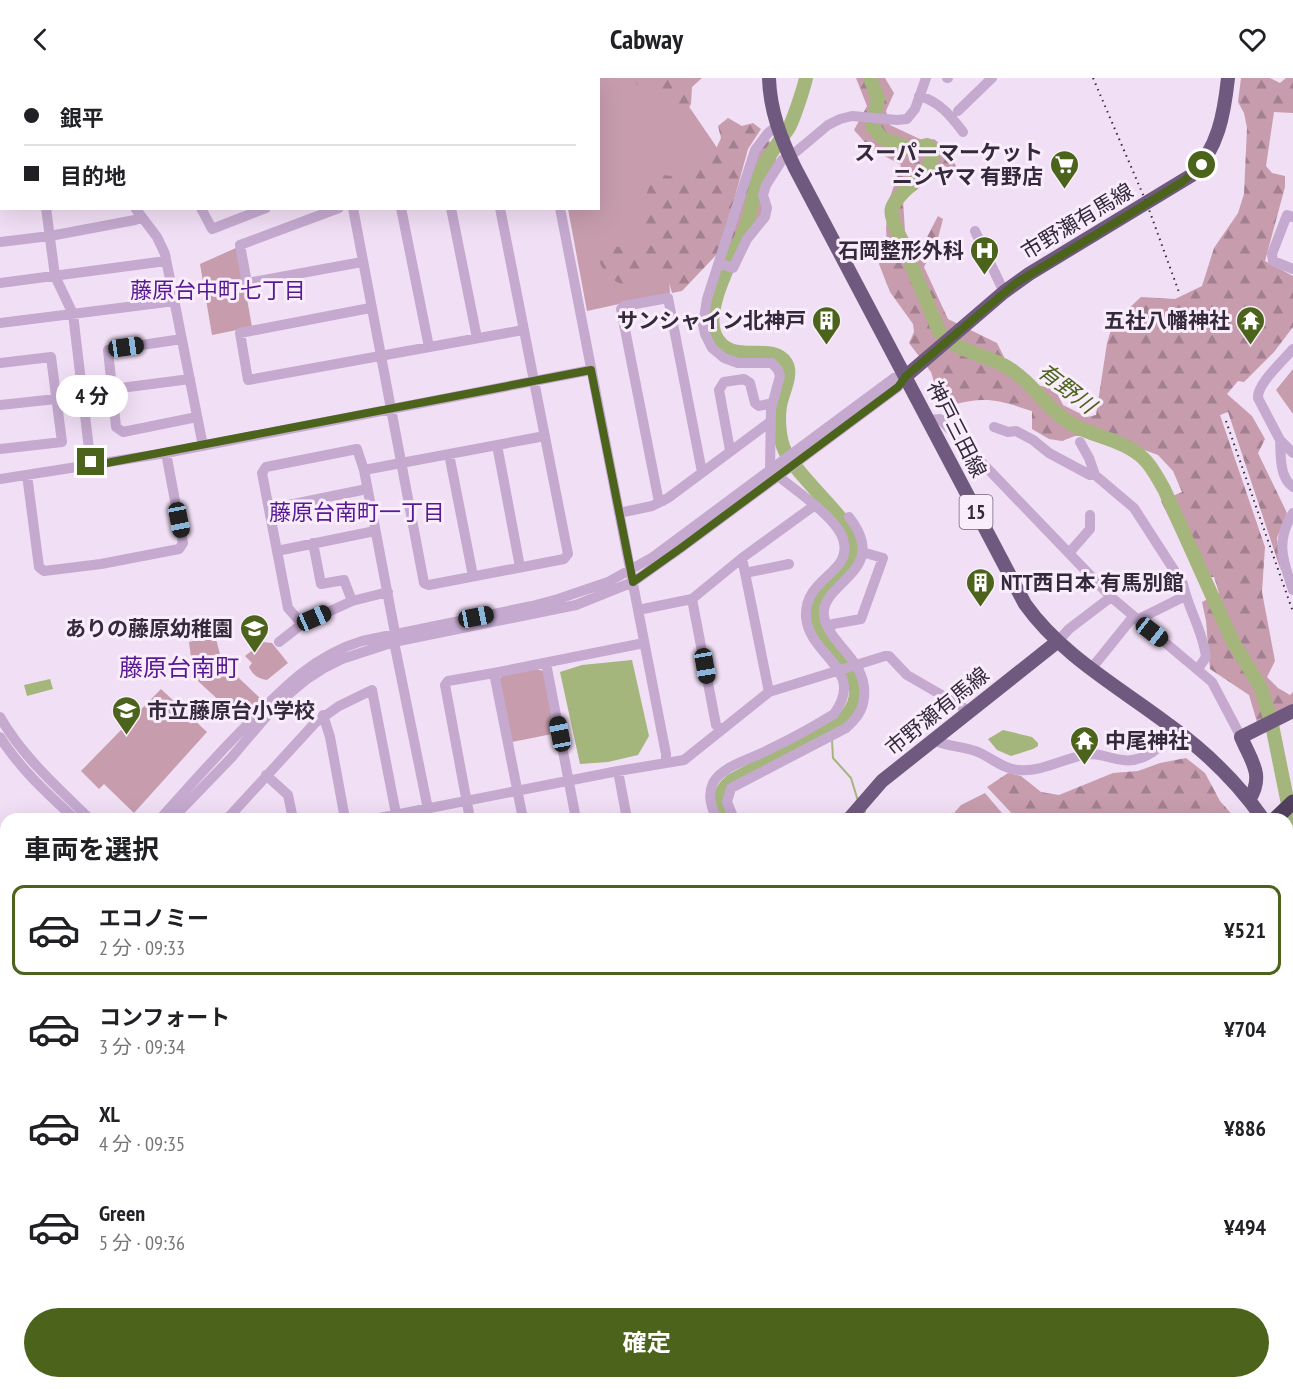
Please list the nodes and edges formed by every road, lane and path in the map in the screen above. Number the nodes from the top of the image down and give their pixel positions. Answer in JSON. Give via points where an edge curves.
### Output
{"nodes":[{"id":1,"x":768,"y":78,"type":"edge"},
{"id":2,"x":926,"y":78,"type":"edge"},
{"id":3,"x":992,"y":78,"type":"edge"},
{"id":4,"x":1228,"y":78,"type":"edge"},
{"id":5,"x":920,"y":96,"type":"junction"},
{"id":6,"x":958,"y":111,"type":"dead end"},
{"id":7,"x":777,"y":127,"type":"junction"},
{"id":8,"x":963,"y":132,"type":"dead end"},
{"id":9,"x":787,"y":151,"type":"junction"},
{"id":10,"x":46,"y":210,"type":"edge"},
{"id":11,"x":202,"y":210,"type":"edge"},
{"id":12,"x":261,"y":210,"type":"edge"},
{"id":13,"x":303,"y":210,"type":"edge"},
{"id":14,"x":334,"y":210,"type":"edge"},
{"id":15,"x":353,"y":210,"type":"edge"},
{"id":16,"x":401,"y":210,"type":"edge"},
{"id":17,"x":451,"y":210,"type":"edge"},
{"id":18,"x":500,"y":210,"type":"edge"},
{"id":19,"x":560,"y":210,"type":"edge"},
{"id":20,"x":138,"y":213,"type":"edge"},
{"id":21,"x":1293,"y":217,"type":"edge"},
{"id":22,"x":307,"y":220,"type":"junction"},
{"id":23,"x":975,"y":231,"type":"dead end"},
{"id":24,"x":50,"y":236,"type":"junction"},
{"id":25,"x":0,"y":242,"type":"edge"},
{"id":26,"x":166,"y":261,"type":"junction"},
{"id":27,"x":362,"y":262,"type":"junction"},
{"id":28,"x":720,"y":264,"type":"junction"},
{"id":29,"x":1293,"y":269,"type":"edge"},
{"id":30,"x":55,"y":276,"type":"junction"},
{"id":31,"x":0,"y":283,"type":"edge"},
{"id":32,"x":1004,"y":292,"type":"junction"},
{"id":33,"x":175,"y":301,"type":"junction"},
{"id":34,"x":370,"y":308,"type":"junction"},
{"id":35,"x":73,"y":314,"type":"junction"},
{"id":36,"x":0,"y":323,"type":"edge"},
{"id":37,"x":524,"y":330,"type":"junction"},
{"id":38,"x":477,"y":338,"type":"junction"},
{"id":39,"x":182,"y":339,"type":"junction"},
{"id":40,"x":429,"y":347,"type":"junction"},
{"id":41,"x":1293,"y":350,"type":"edge"},
{"id":42,"x":380,"y":356,"type":"junction"},
{"id":43,"x":0,"y":363,"type":"edge"},
{"id":44,"x":591,"y":370,"type":"junction"},
{"id":45,"x":906,"y":376,"type":"junction"},
{"id":46,"x":190,"y":379,"type":"junction"},
{"id":47,"x":534,"y":381,"type":"junction"},
{"id":48,"x":113,"y":389,"type":"junction"},
{"id":49,"x":56,"y":399,"type":"junction"},
{"id":50,"x":772,"y":404,"type":"junction"},
{"id":51,"x":0,"y":405,"type":"edge"},
{"id":52,"x":390,"y":409,"type":"junction"},
{"id":53,"x":197,"y":417,"type":"junction"},
{"id":54,"x":929,"y":420,"type":"junction"},
{"id":55,"x":770,"y":422,"type":"junction"},
{"id":56,"x":994,"y":427,"type":"dead end"},
{"id":57,"x":544,"y":436,"type":"junction"},
{"id":58,"x":1280,"y":440,"type":"junction"},
{"id":59,"x":1080,"y":442,"type":"dead end"},
{"id":60,"x":203,"y":446,"type":"junction"},
{"id":61,"x":497,"y":446,"type":"junction"},
{"id":62,"x":0,"y":449,"type":"edge"},
{"id":63,"x":730,"y":450,"type":"junction"},
{"id":64,"x":166,"y":453,"type":"junction"},
{"id":65,"x":1293,"y":453,"type":"edge"},
{"id":66,"x":449,"y":454,"type":"junction"},
{"id":67,"x":400,"y":463,"type":"junction"},
{"id":68,"x":91,"y":466,"type":"junction"},
{"id":69,"x":364,"y":470,"type":"junction"},
{"id":70,"x":779,"y":470,"type":"junction"},
{"id":71,"x":702,"y":472,"type":"junction"},
{"id":72,"x":27,"y":475,"type":"junction"},
{"id":73,"x":1095,"y":475,"type":"junction"},
{"id":74,"x":0,"y":479,"type":"edge"},
{"id":75,"x":1293,"y":487,"type":"edge"},
{"id":76,"x":367,"y":489,"type":"junction"},
{"id":77,"x":663,"y":501,"type":"junction"},
{"id":78,"x":815,"y":505,"type":"junction"},
{"id":79,"x":269,"y":509,"type":"junction"},
{"id":80,"x":619,"y":513,"type":"junction"},
{"id":81,"x":1293,"y":513,"type":"edge"},
{"id":82,"x":1090,"y":514,"type":"dead end"},
{"id":83,"x":849,"y":518,"type":"dead end"},
{"id":84,"x":375,"y":531,"type":"junction"},
{"id":85,"x":313,"y":543,"type":"junction"},
{"id":86,"x":277,"y":551,"type":"junction"},
{"id":87,"x":862,"y":552,"type":"junction"},
{"id":88,"x":1069,"y":553,"type":"junction"},
{"id":89,"x":742,"y":558,"type":"junction"},
{"id":90,"x":789,"y":564,"type":"dead end"},
{"id":91,"x":520,"y":567,"type":"junction"},
{"id":92,"x":745,"y":573,"type":"junction"},
{"id":93,"x":473,"y":576,"type":"junction"},
{"id":94,"x":632,"y":576,"type":"junction"},
{"id":95,"x":1293,"y":590,"type":"edge"},
{"id":96,"x":388,"y":592,"type":"junction"},
{"id":97,"x":1185,"y":596,"type":"junction"},
{"id":98,"x":1111,"y":597,"type":"junction"},
{"id":99,"x":692,"y":599,"type":"junction"},
{"id":100,"x":352,"y":601,"type":"junction"},
{"id":101,"x":638,"y":610,"type":"junction"},
{"id":102,"x":1135,"y":619,"type":"junction"},
{"id":103,"x":302,"y":624,"type":"junction"},
{"id":104,"x":830,"y":629,"type":"junction"},
{"id":105,"x":394,"y":638,"type":"junction"},
{"id":106,"x":279,"y":642,"type":"dead end"},
{"id":107,"x":1057,"y":642,"type":"junction"},
{"id":108,"x":644,"y":643,"type":"junction"},
{"id":109,"x":546,"y":663,"type":"junction"},
{"id":110,"x":848,"y":668,"type":"junction"},
{"id":111,"x":1091,"y":669,"type":"junction"},
{"id":112,"x":1198,"y":669,"type":"junction"},
{"id":113,"x":494,"y":673,"type":"junction"},
{"id":114,"x":769,"y":692,"type":"junction"},
{"id":115,"x":1292,"y":711,"type":"edge"},
{"id":116,"x":968,"y":713,"type":"junction"},
{"id":117,"x":323,"y":715,"type":"junction"},
{"id":118,"x":0,"y":717,"type":"edge"},
{"id":119,"x":1173,"y":727,"type":"junction"},
{"id":120,"x":721,"y":730,"type":"junction"},
{"id":121,"x":0,"y":737,"type":"edge"},
{"id":122,"x":1241,"y":737,"type":"junction"},
{"id":123,"x":933,"y":740,"type":"junction"},
{"id":124,"x":666,"y":762,"type":"junction"},
{"id":125,"x":618,"y":771,"type":"junction"},
{"id":126,"x":266,"y":776,"type":"junction"},
{"id":127,"x":569,"y":781,"type":"junction"},
{"id":128,"x":518,"y":791,"type":"junction"},
{"id":129,"x":1249,"y":800,"type":"junction"},
{"id":130,"x":467,"y":801,"type":"junction"},
{"id":131,"x":1293,"y":802,"type":"edge"},
{"id":132,"x":69,"y":813,"type":"edge"},
{"id":133,"x":84,"y":813,"type":"edge"},
{"id":134,"x":165,"y":813,"type":"edge"},
{"id":135,"x":178,"y":813,"type":"edge"},
{"id":136,"x":232,"y":813,"type":"edge"},
{"id":137,"x":292,"y":813,"type":"edge"},
{"id":138,"x":344,"y":813,"type":"edge"},
{"id":139,"x":395,"y":813,"type":"edge"},
{"id":140,"x":429,"y":813,"type":"edge"},
{"id":141,"x":432,"y":813,"type":"edge"},
{"id":142,"x":470,"y":813,"type":"edge"},
{"id":143,"x":522,"y":813,"type":"edge"},
{"id":144,"x":575,"y":813,"type":"edge"},
{"id":145,"x":626,"y":813,"type":"edge"},
{"id":146,"x":714,"y":813,"type":"edge"},
{"id":147,"x":732,"y":813,"type":"edge"},
{"id":148,"x":854,"y":813,"type":"edge"},
{"id":149,"x":1259,"y":813,"type":"edge"},
{"id":150,"x":1281,"y":813,"type":"edge"}],
"edges":[{"from":1,"to":7,"type":"main road","name":"神戸三田線","number":"15"},
{"from":2,"to":5,"type":"street"},
{"from":3,"to":6,"type":"street"},
{"from":4,"to":32,"type":"main road","name":"市野瀬有馬線","via":[[1219,131],[1208,155],[1192,175]]},
{"from":5,"to":8,"type":"street","via":[[941,106]]},
{"from":5,"to":9,"type":"street","via":[[907,119],[840,119]]},
{"from":7,"to":9,"type":"main road","name":"神戸三田線","number":"15"},
{"from":7,"to":28,"type":"street","via":[[755,150]]},
{"from":9,"to":28,"type":"street","via":[[766,185],[765,217],[747,239],[732,268]]},
{"from":9,"to":45,"type":"main road","name":"神戸三田線","number":"15"},
{"from":10,"to":24,"type":"street"},
{"from":11,"to":12,"type":"street","via":[[212,229]]},
{"from":13,"to":22,"type":"street"},
{"from":14,"to":22,"type":"street"},
{"from":15,"to":27,"type":"street"},
{"from":16,"to":40,"type":"street"},
{"from":17,"to":38,"type":"street"},
{"from":18,"to":37,"type":"street"},
{"from":19,"to":44,"type":"street"},
{"from":20,"to":24,"type":"street","via":[[135,220]]},
{"from":20,"to":26,"type":"street","via":[[157,237]]},
{"from":21,"to":29,"type":"street","via":[[1287,215],[1272,254],[1273,261]]},
{"from":22,"to":27,"type":"street","via":[[240,245],[247,283]]},
{"from":23,"to":32,"type":"street"},
{"from":24,"to":25,"type":"street"},
{"from":24,"to":30,"type":"street"},
{"from":26,"to":30,"type":"street"},
{"from":26,"to":33,"type":"street"},
{"from":27,"to":34,"type":"street"},
{"from":28,"to":50,"type":"street","via":[[704,315],[705,334],[712,348],[724,358],[776,366],[780,376]]},
{"from":30,"to":31,"type":"street"},
{"from":30,"to":35,"type":"street"},
{"from":32,"to":45,"type":"main road","name":"市野瀬有馬線"},
{"from":33,"to":35,"type":"street"},
{"from":33,"to":39,"type":"street"},
{"from":34,"to":42,"type":"street"},
{"from":34,"to":42,"type":"street","via":[[240,333],[248,380]]},
{"from":35,"to":36,"type":"street"},
{"from":35,"to":68,"type":"street"},
{"from":37,"to":38,"type":"street"},
{"from":37,"to":47,"type":"street"},
{"from":38,"to":40,"type":"street"},
{"from":39,"to":46,"type":"street"},
{"from":39,"to":48,"type":"street","via":[[108,350]]},
{"from":40,"to":42,"type":"street"},
{"from":41,"to":58,"type":"street","via":[[1257,394]]},
{"from":42,"to":52,"type":"street"},
{"from":43,"to":49,"type":"street","via":[[51,357]]},
{"from":44,"to":47,"type":"street"},
{"from":44,"to":80,"type":"street"},
{"from":45,"to":54,"type":"main road","name":"神戸三田線","number":"15"},
{"from":45,"to":70,"type":"street","via":[[898,387]]},
{"from":46,"to":48,"type":"street"},
{"from":46,"to":53,"type":"street"},
{"from":47,"to":52,"type":"street"},
{"from":47,"to":57,"type":"street"},
{"from":48,"to":53,"type":"street","via":[[119,431]]},
{"from":49,"to":51,"type":"street"},
{"from":49,"to":62,"type":"street","via":[[62,442]]},
{"from":50,"to":55,"type":"street"},
{"from":50,"to":63,"type":"street","via":[[755,403],[750,383],[744,379],[724,382],[719,390]]},
{"from":52,"to":60,"type":"street"},
{"from":52,"to":67,"type":"street"},
{"from":53,"to":60,"type":"street"},
{"from":54,"to":88,"type":"street","via":[[940,419]]},
{"from":54,"to":107,"type":"main road","name":"神戸三田線","number":"15","via":[[1017,589]]},
{"from":55,"to":63,"type":"street"},
{"from":55,"to":70,"type":"street"},
{"from":56,"to":73,"type":"street","via":[[1016,431],[1049,453]]},
{"from":57,"to":61,"type":"street"},
{"from":57,"to":91,"type":"street","via":[[568,554],[564,559]]},
{"from":58,"to":65,"type":"street"},
{"from":58,"to":75,"type":"street","via":[[1282,468]]},
{"from":59,"to":73,"type":"street"},
{"from":60,"to":64,"type":"street"},
{"from":61,"to":66,"type":"street"},
{"from":61,"to":91,"type":"street"},
{"from":63,"to":71,"type":"street"},
{"from":64,"to":68,"type":"street"},
{"from":64,"to":72,"type":"street","via":[[183,543],[179,549],[101,564],[44,571],[39,567]]},
{"from":66,"to":67,"type":"street"},
{"from":66,"to":93,"type":"street"},
{"from":67,"to":69,"type":"street"},
{"from":67,"to":93,"type":"street","via":[[424,583]]},
{"from":68,"to":72,"type":"street"},
{"from":69,"to":76,"type":"street"},
{"from":69,"to":79,"type":"street","via":[[357,449],[266,466],[262,473]]},
{"from":70,"to":78,"type":"street"},
{"from":70,"to":94,"type":"street"},
{"from":71,"to":77,"type":"street"},
{"from":71,"to":77,"type":"street","via":[[668,298],[624,306],[621,309],[658,496]]},
{"from":72,"to":74,"type":"street"},
{"from":73,"to":97,"type":"street","via":[[1134,508],[1183,584]]},
{"from":76,"to":79,"type":"street"},
{"from":76,"to":84,"type":"street"},
{"from":77,"to":80,"type":"street"},
{"from":78,"to":89,"type":"street"},
{"from":78,"to":110,"type":"street","via":[[842,536],[846,547],[839,567],[810,595],[806,617],[815,638]]},
{"from":79,"to":86,"type":"street"},
{"from":80,"to":94,"type":"street"},
{"from":81,"to":95,"type":"street","via":[[1281,546]]},
{"from":82,"to":88,"type":"street","via":[[1096,530]]},
{"from":83,"to":87,"type":"street","via":[[859,531]]},
{"from":84,"to":85,"type":"street"},
{"from":84,"to":96,"type":"street"},
{"from":85,"to":86,"type":"street"},
{"from":85,"to":100,"type":"street","via":[[321,584],[344,580]]},
{"from":86,"to":103,"type":"street","via":[[288,608]]},
{"from":87,"to":104,"type":"street","via":[[851,577],[825,603],[824,619]]},
{"from":87,"to":104,"type":"street","via":[[883,558],[861,619],[833,624]]},
{"from":88,"to":98,"type":"street"},
{"from":89,"to":92,"type":"street"},
{"from":89,"to":99,"type":"street"},
{"from":90,"to":92,"type":"street"},
{"from":91,"to":93,"type":"street"},
{"from":92,"to":114,"type":"street"},
{"from":94,"to":101,"type":"street"},
{"from":94,"to":105,"type":"street","via":[[597,598],[555,610]]},
{"from":96,"to":100,"type":"street"},
{"from":96,"to":105,"type":"street"},
{"from":97,"to":102,"type":"street"},
{"from":97,"to":112,"type":"street","via":[[1205,648],[1206,657]]},
{"from":98,"to":102,"type":"street"},
{"from":98,"to":107,"type":"street"},
{"from":99,"to":101,"type":"street"},
{"from":99,"to":120,"type":"street","via":[[716,725]]},
{"from":100,"to":103,"type":"street"},
{"from":101,"to":108,"type":"street"},
{"from":102,"to":111,"type":"street"},
{"from":102,"to":112,"type":"street"},
{"from":103,"to":106,"type":"street"},
{"from":104,"to":110,"type":"street"},
{"from":105,"to":134,"type":"street","via":[[348,645],[285,685]]},
{"from":105,"to":135,"type":"street","via":[[342,658],[293,690]]},
{"from":105,"to":140,"type":"street"},
{"from":107,"to":111,"type":"main road","name":"神戸三田線","number":"15"},
{"from":107,"to":116,"type":"main road","name":"市野瀬有馬線"},
{"from":108,"to":109,"type":"street"},
{"from":108,"to":124,"type":"street"},
{"from":109,"to":113,"type":"street"},
{"from":109,"to":127,"type":"street"},
{"from":110,"to":114,"type":"street"},
{"from":110,"to":116,"type":"street","via":[[889,656],[906,675]]},
{"from":110,"to":146,"type":"street","via":[[845,693],[834,714],[716,778],[710,798]]},
{"from":110,"to":147,"type":"street","via":[[865,687],[857,717],[846,728],[731,788],[727,802]]},
{"from":111,"to":119,"type":"main road","name":"神戸三田線","number":"15"},
{"from":112,"to":122,"type":"street","via":[[1212,682]]},
{"from":113,"to":128,"type":"street"},
{"from":113,"to":130,"type":"street","via":[[448,681],[445,685]]},
{"from":114,"to":120,"type":"street"},
{"from":115,"to":122,"type":"main road"},
{"from":116,"to":123,"type":"main road","name":"市野瀬有馬線"},
{"from":117,"to":126,"type":"street"},
{"from":117,"to":138,"type":"street"},
{"from":117,"to":139,"type":"street","via":[[372,690]]},
{"from":118,"to":133,"type":"street","via":[[36,767]]},
{"from":119,"to":123,"type":"street","via":[[1165,742],[1139,759],[1091,754],[1020,771],[978,752]]},
{"from":119,"to":129,"type":"main road","name":"神戸三田線","number":"15","via":[[1225,772]]},
{"from":120,"to":124,"type":"street","via":[[684,760]]},
{"from":121,"to":132,"type":"street","via":[[17,762]]},
{"from":122,"to":129,"type":"main road","via":[[1258,777]]},
{"from":123,"to":148,"type":"main road","name":"市野瀬有馬線","via":[[882,781]]},
{"from":124,"to":125,"type":"street"},
{"from":125,"to":127,"type":"street"},
{"from":125,"to":145,"type":"street"},
{"from":126,"to":136,"type":"street"},
{"from":126,"to":137,"type":"street","via":[[288,795]]},
{"from":127,"to":128,"type":"street"},
{"from":127,"to":144,"type":"street"},
{"from":128,"to":130,"type":"street"},
{"from":128,"to":143,"type":"street"},
{"from":129,"to":149,"type":"main road","name":"神戸三田線","number":"15"},
{"from":130,"to":141,"type":"street"},
{"from":130,"to":142,"type":"street"},
{"from":131,"to":150,"type":"highway"}]}
